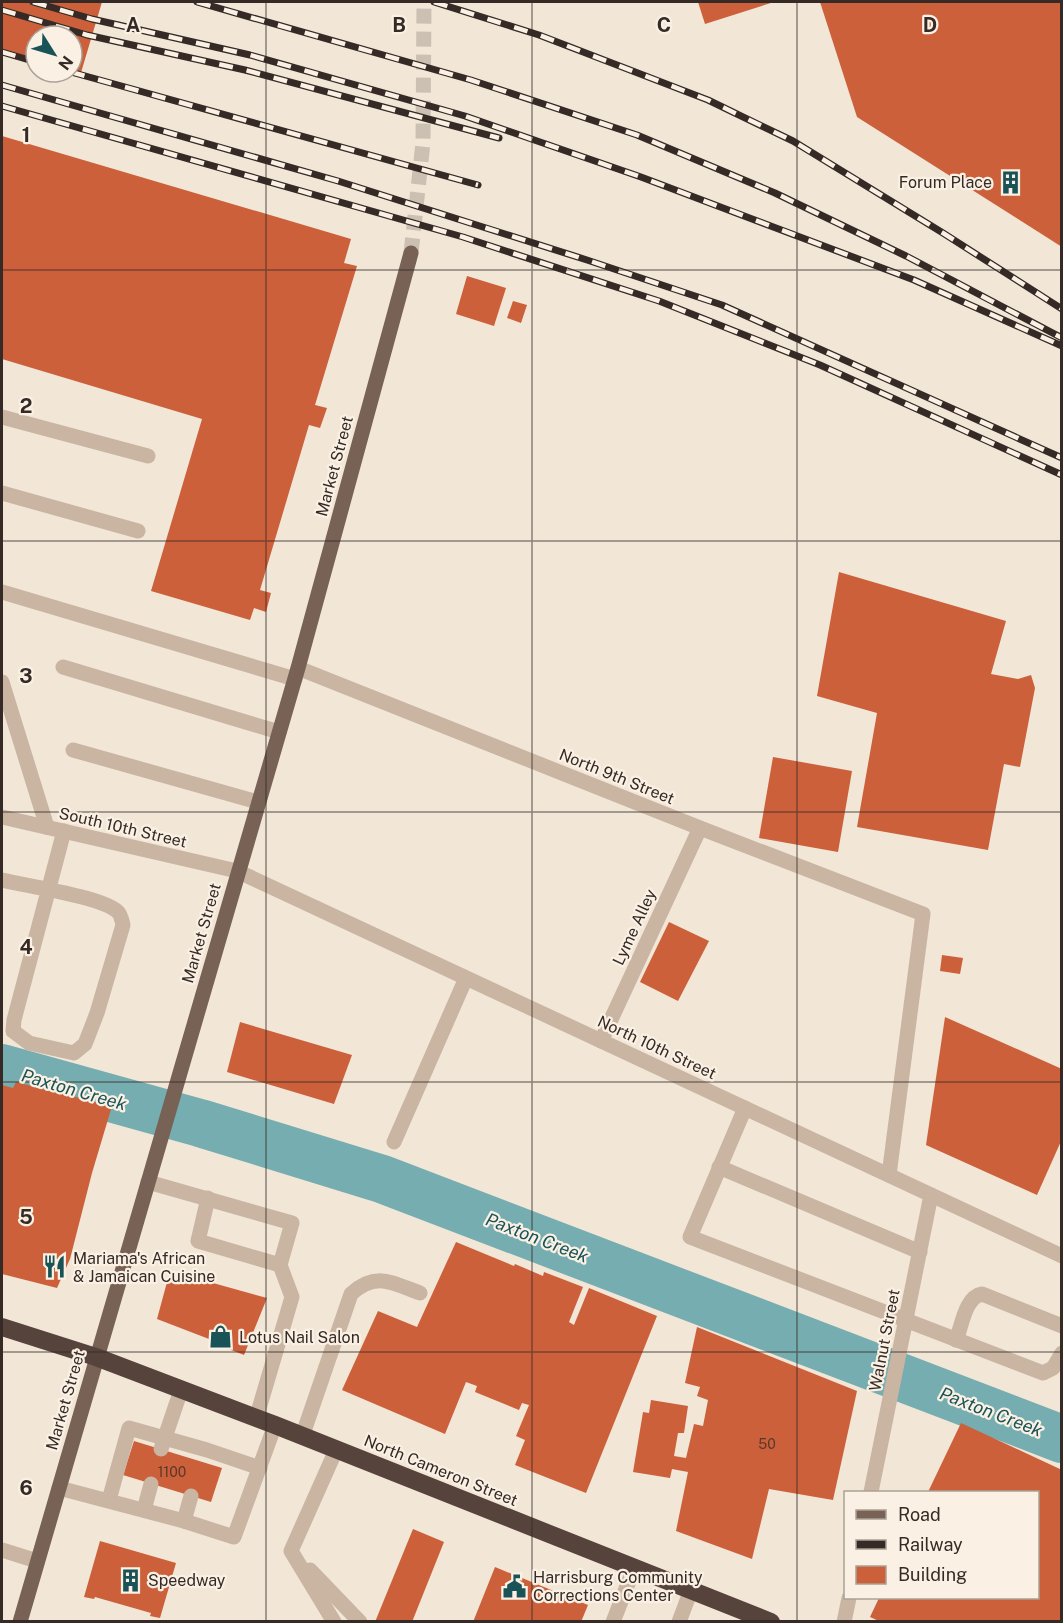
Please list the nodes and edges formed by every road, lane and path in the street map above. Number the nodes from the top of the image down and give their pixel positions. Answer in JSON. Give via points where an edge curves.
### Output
{"nodes":[{"id":1,"x":411,"y":253,"type":"tunnel mouth"},
{"id":2,"x":2,"y":417,"type":"edge"},
{"id":3,"x":148,"y":456,"type":"dead end"},
{"id":4,"x":2,"y":493,"type":"edge"},
{"id":5,"x":138,"y":531,"type":"dead end"},
{"id":6,"x":2,"y":592,"type":"edge"},
{"id":7,"x":63,"y":666,"type":"dead end"},
{"id":8,"x":296,"y":674,"type":"junction"},
{"id":9,"x":2,"y":682,"type":"edge"},
{"id":10,"x":279,"y":732,"type":"junction"},
{"id":11,"x":74,"y":750,"type":"dead end"},
{"id":12,"x":258,"y":802,"type":"junction"},
{"id":13,"x":2,"y":817,"type":"edge"},
{"id":14,"x":48,"y":827,"type":"junction"},
{"id":15,"x":700,"y":828,"type":"junction"},
{"id":16,"x":64,"y":831,"type":"junction"},
{"id":17,"x":237,"y":872,"type":"junction"},
{"id":18,"x":2,"y":880,"type":"edge"},
{"id":19,"x":48,"y":891,"type":"junction"},
{"id":20,"x":465,"y":978,"type":"junction"},
{"id":21,"x":601,"y":1041,"type":"junction"},
{"id":22,"x":745,"y":1108,"type":"junction"},
{"id":23,"x":394,"y":1142,"type":"dead end"},
{"id":24,"x":719,"y":1167,"type":"junction"},
{"id":25,"x":889,"y":1175,"type":"junction"},
{"id":26,"x":148,"y":1182,"type":"junction"},
{"id":27,"x":931,"y":1195,"type":"junction"},
{"id":28,"x":208,"y":1198,"type":"junction"},
{"id":29,"x":920,"y":1252,"type":"junction"},
{"id":30,"x":1062,"y":1256,"type":"edge"},
{"id":31,"x":280,"y":1265,"type":"junction"},
{"id":32,"x":420,"y":1293,"type":"dead end"},
{"id":33,"x":906,"y":1321,"type":"junction"},
{"id":34,"x":1062,"y":1326,"type":"edge"},
{"id":35,"x":2,"y":1327,"type":"edge"},
{"id":36,"x":956,"y":1340,"type":"junction"},
{"id":37,"x":1062,"y":1353,"type":"edge"},
{"id":38,"x":96,"y":1357,"type":"junction"},
{"id":39,"x":181,"y":1390,"type":"junction"},
{"id":40,"x":256,"y":1419,"type":"junction"},
{"id":41,"x":275,"y":1425,"type":"junction"},
{"id":42,"x":302,"y":1437,"type":"junction"},
{"id":43,"x":163,"y":1444,"type":"junction"},
{"id":44,"x":336,"y":1450,"type":"junction"},
{"id":45,"x":260,"y":1468,"type":"junction"},
{"id":46,"x":151,"y":1484,"type":"dead end"},
{"id":47,"x":59,"y":1488,"type":"junction"},
{"id":48,"x":871,"y":1491,"type":"edge"},
{"id":49,"x":191,"y":1496,"type":"dead end"},
{"id":50,"x":109,"y":1500,"type":"junction"},
{"id":51,"x":144,"y":1510,"type":"junction"},
{"id":52,"x":184,"y":1521,"type":"junction"},
{"id":53,"x":2,"y":1550,"type":"edge"},
{"id":54,"x":291,"y":1551,"type":"junction"},
{"id":55,"x":37,"y":1562,"type":"junction"},
{"id":56,"x":634,"y":1568,"type":"junction"},
{"id":57,"x":691,"y":1590,"type":"junction"},
{"id":58,"x":849,"y":1599,"type":"edge"},
{"id":59,"x":20,"y":1622,"type":"edge"},
{"id":60,"x":334,"y":1622,"type":"edge"},
{"id":61,"x":360,"y":1622,"type":"edge"},
{"id":62,"x":613,"y":1622,"type":"edge"},
{"id":63,"x":679,"y":1622,"type":"edge"},
{"id":64,"x":771,"y":1622,"type":"edge"},
{"id":65,"x":844,"y":1622,"type":"edge"}],
"edges":[{"from":1,"to":8,"type":"main road","name":"Market Street"},
{"from":2,"to":3,"type":"street"},
{"from":4,"to":5,"type":"street"},
{"from":6,"to":8,"type":"street","name":"North 9th Street"},
{"from":7,"to":10,"type":"street"},
{"from":8,"to":10,"type":"main road","name":"Market Street"},
{"from":8,"to":15,"type":"street","name":"North 9th Street"},
{"from":9,"to":14,"type":"street"},
{"from":10,"to":12,"type":"main road","name":"Market Street"},
{"from":11,"to":12,"type":"street"},
{"from":12,"to":17,"type":"main road","name":"Market Street"},
{"from":13,"to":14,"type":"street","name":"South 10th Street"},
{"from":14,"to":16,"type":"street","name":"South 10th Street"},
{"from":15,"to":21,"type":"street","name":"Lyme Alley"},
{"from":15,"to":25,"type":"street","name":"North 9th Street","via":[[923,914]]},
{"from":16,"to":17,"type":"street","name":"South 10th Street"},
{"from":16,"to":19,"type":"street"},
{"from":17,"to":20,"type":"street","name":"North 10th Street"},
{"from":17,"to":26,"type":"main road","name":"Market Street"},
{"from":18,"to":19,"type":"street"},
{"from":19,"to":19,"type":"street","via":[[13,1031],[29,1043],[74,1053],[85,1044],[97,1013],[123,925],[119,913],[101,902]]},
{"from":20,"to":21,"type":"street","name":"North 10th Street"},
{"from":20,"to":23,"type":"street"},
{"from":21,"to":22,"type":"street","name":"North 10th Street"},
{"from":22,"to":24,"type":"street"},
{"from":22,"to":25,"type":"street","name":"North 10th Street"},
{"from":24,"to":29,"type":"street"},
{"from":24,"to":33,"type":"street","via":[[690,1237]]},
{"from":25,"to":27,"type":"street","name":"North 10th Street"},
{"from":26,"to":28,"type":"street"},
{"from":26,"to":38,"type":"main road","name":"Market Street"},
{"from":27,"to":29,"type":"street","name":"Walnut Street"},
{"from":27,"to":30,"type":"street","name":"North 10th Street"},
{"from":28,"to":31,"type":"street","via":[[198,1241]]},
{"from":28,"to":31,"type":"street","via":[[292,1223]]},
{"from":29,"to":33,"type":"street","name":"Walnut Street"},
{"from":31,"to":40,"type":"street","via":[[292,1297]]},
{"from":32,"to":42,"type":"street","via":[[381,1279],[362,1284],[351,1294]]},
{"from":33,"to":36,"type":"street"},
{"from":33,"to":48,"type":"street","name":"Walnut Street"},
{"from":34,"to":36,"type":"street","via":[[982,1294],[970,1301]]},
{"from":35,"to":38,"type":"highway","name":"North Cameron Street"},
{"from":36,"to":37,"type":"street","via":[[1042,1373],[1053,1368]]},
{"from":38,"to":39,"type":"highway","name":"North Cameron Street"},
{"from":38,"to":47,"type":"main road","name":"Market Street"},
{"from":39,"to":40,"type":"highway","name":"North Cameron Street"},
{"from":39,"to":43,"type":"street"},
{"from":40,"to":41,"type":"highway","name":"North Cameron Street"},
{"from":41,"to":42,"type":"highway","name":"North Cameron Street"},
{"from":41,"to":45,"type":"street"},
{"from":42,"to":44,"type":"highway","name":"North Cameron Street"},
{"from":43,"to":45,"type":"street"},
{"from":43,"to":50,"type":"street","via":[[129,1428]]},
{"from":44,"to":54,"type":"street"},
{"from":44,"to":56,"type":"highway","name":"North Cameron Street"},
{"from":45,"to":52,"type":"street","via":[[234,1537]]},
{"from":46,"to":51,"type":"street"},
{"from":47,"to":50,"type":"street"},
{"from":47,"to":55,"type":"main road","name":"Market Street"},
{"from":49,"to":52,"type":"street"},
{"from":50,"to":51,"type":"street"},
{"from":51,"to":52,"type":"street"},
{"from":53,"to":55,"type":"street"},
{"from":54,"to":60,"type":"street"},
{"from":54,"to":61,"type":"street"},
{"from":55,"to":59,"type":"main road","name":"Market Street"},
{"from":56,"to":57,"type":"highway","name":"North Cameron Street"},
{"from":56,"to":62,"type":"street"},
{"from":57,"to":63,"type":"street"},
{"from":57,"to":64,"type":"highway","name":"North Cameron Street"},
{"from":58,"to":65,"type":"street"}]}
